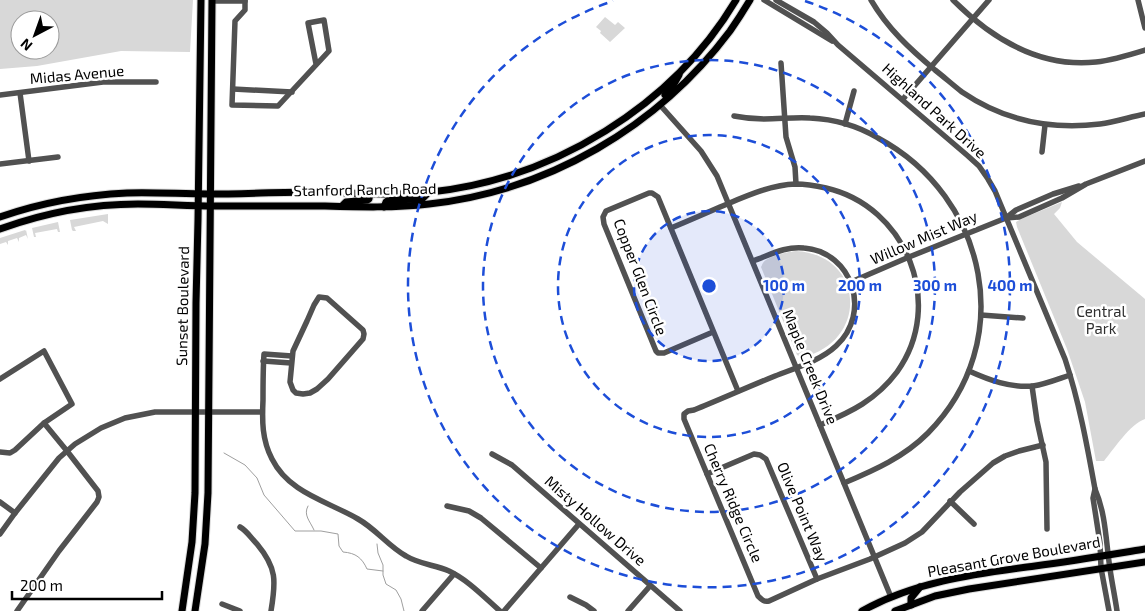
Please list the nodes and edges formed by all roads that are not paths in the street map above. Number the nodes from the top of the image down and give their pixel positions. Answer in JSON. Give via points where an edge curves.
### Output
{"nodes":[{"id":1,"x":200,"y":0,"type":"edge"},
{"id":2,"x":736,"y":0,"type":"edge"},
{"id":3,"x":750,"y":0,"type":"edge"},
{"id":4,"x":764,"y":0,"type":"edge"},
{"id":5,"x":776,"y":0,"type":"edge"},
{"id":6,"x":871,"y":0,"type":"edge"},
{"id":7,"x":953,"y":0,"type":"edge"},
{"id":8,"x":989,"y":0,"type":"edge"},
{"id":9,"x":1138,"y":0,"type":"edge"},
{"id":10,"x":212,"y":1,"type":"edge"},
{"id":11,"x":245,"y":1,"type":"edge"},
{"id":12,"x":973,"y":19,"type":"junction"},
{"id":13,"x":1145,"y":28,"type":"edge"},
{"id":14,"x":838,"y":45,"type":"junction"},
{"id":15,"x":1145,"y":50,"type":"edge"},
{"id":16,"x":781,"y":63,"type":"dead end"},
{"id":17,"x":316,"y":64,"type":"junction"},
{"id":18,"x":931,"y":66,"type":"junction"},
{"id":19,"x":683,"y":68,"type":"junction"},
{"id":20,"x":156,"y":82,"type":"dead end"},
{"id":21,"x":233,"y":90,"type":"junction"},
{"id":22,"x":854,"y":91,"type":"dead end"},
{"id":23,"x":20,"y":92,"type":"junction"},
{"id":24,"x":292,"y":92,"type":"junction"},
{"id":25,"x":0,"y":95,"type":"edge"},
{"id":26,"x":654,"y":96,"type":"junction"},
{"id":27,"x":903,"y":99,"type":"junction"},
{"id":28,"x":660,"y":105,"type":"junction"},
{"id":29,"x":1145,"y":114,"type":"edge"},
{"id":30,"x":734,"y":116,"type":"dead end"},
{"id":31,"x":786,"y":118,"type":"junction"},
{"id":32,"x":642,"y":120,"type":"junction"},
{"id":33,"x":845,"y":124,"type":"junction"},
{"id":34,"x":1045,"y":125,"type":"junction"},
{"id":35,"x":1042,"y":152,"type":"dead end"},
{"id":36,"x":58,"y":157,"type":"dead end"},
{"id":37,"x":29,"y":161,"type":"junction"},
{"id":38,"x":1145,"y":161,"type":"edge"},
{"id":39,"x":0,"y":164,"type":"edge"},
{"id":40,"x":796,"y":184,"type":"junction"},
{"id":41,"x":429,"y":192,"type":"junction"},
{"id":42,"x":370,"y":193,"type":"junction"},
{"id":43,"x":198,"y":194,"type":"junction"},
{"id":44,"x":210,"y":194,"type":"junction"},
{"id":45,"x":80,"y":198,"type":"junction"},
{"id":46,"x":728,"y":204,"type":"junction"},
{"id":47,"x":39,"y":206,"type":"junction"},
{"id":48,"x":198,"y":206,"type":"junction"},
{"id":49,"x":210,"y":206,"type":"junction"},
{"id":50,"x":342,"y":206,"type":"junction"},
{"id":51,"x":384,"y":207,"type":"junction"},
{"id":52,"x":62,"y":212,"type":"junction"},
{"id":53,"x":0,"y":217,"type":"edge"},
{"id":54,"x":1006,"y":218,"type":"junction"},
{"id":55,"x":671,"y":228,"type":"junction"},
{"id":56,"x":0,"y":229,"type":"edge"},
{"id":57,"x":967,"y":234,"type":"junction"},
{"id":58,"x":909,"y":257,"type":"junction"},
{"id":59,"x":753,"y":262,"type":"junction"},
{"id":60,"x":851,"y":282,"type":"junction"},
{"id":61,"x":981,"y":315,"type":"junction"},
{"id":62,"x":1023,"y":318,"type":"dead end"},
{"id":63,"x":713,"y":332,"type":"junction"},
{"id":64,"x":276,"y":355,"type":"junction"},
{"id":65,"x":292,"y":356,"type":"junction"},
{"id":66,"x":263,"y":361,"type":"junction"},
{"id":67,"x":276,"y":362,"type":"junction"},
{"id":68,"x":291,"y":363,"type":"junction"},
{"id":69,"x":797,"y":368,"type":"junction"},
{"id":70,"x":968,"y":371,"type":"junction"},
{"id":71,"x":1070,"y":375,"type":"junction"},
{"id":72,"x":0,"y":379,"type":"edge"},
{"id":73,"x":1032,"y":386,"type":"junction"},
{"id":74,"x":738,"y":391,"type":"junction"},
{"id":75,"x":195,"y":412,"type":"junction"},
{"id":76,"x":208,"y":412,"type":"junction"},
{"id":77,"x":262,"y":412,"type":"junction"},
{"id":78,"x":44,"y":423,"type":"junction"},
{"id":79,"x":820,"y":425,"type":"junction"},
{"id":80,"x":1043,"y":445,"type":"junction"},
{"id":81,"x":67,"y":451,"type":"junction"},
{"id":82,"x":0,"y":452,"type":"edge"},
{"id":83,"x":492,"y":454,"type":"dead end"},
{"id":84,"x":707,"y":474,"type":"junction"},
{"id":85,"x":844,"y":482,"type":"junction"},
{"id":86,"x":950,"y":501,"type":"junction"},
{"id":87,"x":0,"y":502,"type":"edge"},
{"id":88,"x":447,"y":506,"type":"dead end"},
{"id":89,"x":15,"y":513,"type":"junction"},
{"id":90,"x":579,"y":524,"type":"junction"},
{"id":91,"x":974,"y":524,"type":"dead end"},
{"id":92,"x":240,"y":527,"type":"dead end"},
{"id":93,"x":1048,"y":529,"type":"dead end"},
{"id":94,"x":0,"y":534,"type":"edge"},
{"id":95,"x":1145,"y":549,"type":"edge"},
{"id":96,"x":1105,"y":555,"type":"junction"},
{"id":97,"x":875,"y":557,"type":"junction"},
{"id":98,"x":1145,"y":562,"type":"edge"},
{"id":99,"x":541,"y":568,"type":"junction"},
{"id":100,"x":1105,"y":568,"type":"junction"},
{"id":101,"x":454,"y":574,"type":"junction"},
{"id":102,"x":817,"y":580,"type":"junction"},
{"id":103,"x":650,"y":586,"type":"junction"},
{"id":104,"x":920,"y":587,"type":"junction"},
{"id":105,"x":570,"y":597,"type":"dead end"},
{"id":106,"x":891,"y":597,"type":"junction"},
{"id":107,"x":222,"y":604,"type":"dead end"},
{"id":108,"x":912,"y":608,"type":"edge"},
{"id":109,"x":17,"y":611,"type":"edge"},
{"id":110,"x":182,"y":611,"type":"edge"},
{"id":111,"x":195,"y":611,"type":"edge"},
{"id":112,"x":240,"y":611,"type":"edge"},
{"id":113,"x":272,"y":611,"type":"edge"},
{"id":114,"x":422,"y":611,"type":"edge"},
{"id":115,"x":500,"y":611,"type":"edge"},
{"id":116,"x":504,"y":611,"type":"edge"},
{"id":117,"x":594,"y":611,"type":"edge"},
{"id":118,"x":628,"y":611,"type":"edge"},
{"id":119,"x":680,"y":611,"type":"edge"},
{"id":120,"x":862,"y":611,"type":"edge"},
{"id":121,"x":895,"y":611,"type":"edge"},
{"id":122,"x":1109,"y":611,"type":"edge"},
{"id":123,"x":1117,"y":611,"type":"edge"}],
"edges":[{"from":1,"to":43,"type":"main road","name":"Sunset Boulevard"},
{"from":2,"to":19,"type":"main road","name":"Stanford Ranch Road","via":[[720,26]]},
{"from":3,"to":28,"type":"main road","name":"Stanford Ranch Road","via":[[730,31],[699,68]]},
{"from":4,"to":14,"type":"street","name":"Highland Park Drive"},
{"from":5,"to":14,"type":"street","name":"Highland Park Drive","via":[[814,22]]},
{"from":6,"to":18,"type":"street","via":[[894,32]]},
{"from":7,"to":12,"type":"street"},
{"from":8,"to":12,"type":"street"},
{"from":9,"to":13,"type":"street"},
{"from":10,"to":11,"type":"street"},
{"from":10,"to":44,"type":"main road","name":"Sunset Boulevard"},
{"from":11,"to":21,"type":"street","via":[[245,10],[235,21]]},
{"from":12,"to":15,"type":"street","via":[[1008,44],[1051,60],[1094,62]]},
{"from":12,"to":18,"type":"street"},
{"from":14,"to":27,"type":"street","name":"Highland Park Drive"},
{"from":16,"to":31,"type":"street"},
{"from":17,"to":17,"type":"street","via":[[329,51],[324,20],[308,23]]},
{"from":17,"to":24,"type":"street"},
{"from":18,"to":27,"type":"street"},
{"from":18,"to":34,"type":"street","via":[[960,90],[989,107]]},
{"from":19,"to":26,"type":"main road","name":"Stanford Ranch Road"},
{"from":19,"to":28,"type":"main road"},
{"from":20,"to":23,"type":"street","name":"Midas Avenue","via":[[103,82]]},
{"from":21,"to":24,"type":"street"},
{"from":21,"to":24,"type":"street","via":[[232,105],[278,106]]},
{"from":22,"to":33,"type":"street"},
{"from":23,"to":25,"type":"street","name":"Midas Avenue"},
{"from":23,"to":37,"type":"street"},
{"from":26,"to":32,"type":"main road","via":[[655,102]]},
{"from":26,"to":41,"type":"main road","name":"Stanford Ranch Road","via":[[594,138],[545,162],[475,185]]},
{"from":27,"to":54,"type":"street","name":"Highland Park Drive","via":[[979,166]]},
{"from":28,"to":32,"type":"main road","name":"Stanford Ranch Road"},
{"from":28,"to":46,"type":"street","name":"Maple Creek Drive","via":[[708,160]]},
{"from":29,"to":34,"type":"street","via":[[1096,125]]},
{"from":30,"to":31,"type":"street"},
{"from":31,"to":33,"type":"street","via":[[815,118]]},
{"from":31,"to":40,"type":"street","via":[[786,137],[795,167]]},
{"from":32,"to":51,"type":"main road","name":"Stanford Ranch Road","via":[[599,149],[521,184],[453,201]]},
{"from":33,"to":57,"type":"street","via":[[887,142],[922,169],[954,208]]},
{"from":34,"to":35,"type":"street"},
{"from":36,"to":37,"type":"street"},
{"from":37,"to":39,"type":"street"},
{"from":38,"to":54,"type":"street","name":"Willow Mist Way","via":[[1086,184],[1019,217]]},
{"from":40,"to":46,"type":"street","via":[[772,187]]},
{"from":40,"to":58,"type":"street","via":[[843,193],[875,212],[898,237]]},
{"from":41,"to":42,"type":"main road","name":"Stanford Ranch Road"},
{"from":41,"to":51,"type":"main road","via":[[422,198],[389,200]]},
{"from":42,"to":44,"type":"main road","name":"Stanford Ranch Road"},
{"from":42,"to":50,"type":"main road","via":[[367,200],[346,202]]},
{"from":43,"to":44,"type":"main road","name":"Stanford Ranch Road"},
{"from":43,"to":45,"type":"main road","name":"Stanford Ranch Road","via":[[132,192]]},
{"from":43,"to":48,"type":"main road","name":"Sunset Boulevard"},
{"from":44,"to":49,"type":"main road","name":"Sunset Boulevard"},
{"from":45,"to":47,"type":"main road","name":"Stanford Ranch Road"},
{"from":45,"to":52,"type":"main road"},
{"from":46,"to":55,"type":"street"},
{"from":46,"to":59,"type":"street","name":"Maple Creek Drive"},
{"from":47,"to":52,"type":"main road"},
{"from":47,"to":53,"type":"main road","name":"Stanford Ranch Road"},
{"from":48,"to":49,"type":"main road","name":"Stanford Ranch Road"},
{"from":48,"to":52,"type":"main road","name":"Stanford Ranch Road","via":[[125,204]]},
{"from":48,"to":75,"type":"main road","name":"Sunset Boulevard"},
{"from":49,"to":50,"type":"main road","name":"Stanford Ranch Road"},
{"from":49,"to":76,"type":"main road","name":"Sunset Boulevard"},
{"from":50,"to":51,"type":"main road","name":"Stanford Ranch Road"},
{"from":52,"to":56,"type":"main road","name":"Stanford Ranch Road"},
{"from":54,"to":57,"type":"street","name":"Willow Mist Way"},
{"from":54,"to":71,"type":"street","name":"Highland Park Drive"},
{"from":55,"to":63,"type":"street"},
{"from":55,"to":63,"type":"street","name":"Copper Glen Circle","via":[[658,197],[652,193],[608,209],[603,217],[656,351],[664,353]]},
{"from":57,"to":58,"type":"street","name":"Willow Mist Way"},
{"from":57,"to":61,"type":"street","via":[[979,276]]},
{"from":58,"to":60,"type":"street","name":"Willow Mist Way"},
{"from":58,"to":79,"type":"street","via":[[916,278],[918,311],[912,343],[903,362],[884,387],[869,400],[851,412]]},
{"from":59,"to":60,"type":"street","via":[[780,250],[809,248],[830,257],[841,266]]},
{"from":59,"to":69,"type":"street","name":"Maple Creek Drive"},
{"from":60,"to":69,"type":"street","name":"Cherry Ridge Circle","via":[[855,310],[847,332],[830,351]]},
{"from":61,"to":62,"type":"street"},
{"from":61,"to":70,"type":"street","via":[[976,348]]},
{"from":63,"to":74,"type":"street"},
{"from":64,"to":65,"type":"street"},
{"from":64,"to":66,"type":"street","via":[[264,354]]},
{"from":64,"to":67,"type":"street"},
{"from":65,"to":68,"type":"street"},
{"from":65,"to":68,"type":"street","via":[[320,298],[330,300],[363,330],[361,343],[314,391],[299,394],[293,390],[290,384]]},
{"from":66,"to":67,"type":"street"},
{"from":66,"to":77,"type":"street"},
{"from":67,"to":68,"type":"street"},
{"from":69,"to":74,"type":"street","name":"Cherry Ridge Circle"},
{"from":69,"to":79,"type":"street","name":"Maple Creek Drive"},
{"from":70,"to":73,"type":"street","via":[[1005,384]]},
{"from":70,"to":85,"type":"street","via":[[948,408],[920,440],[902,455]]},
{"from":71,"to":73,"type":"street"},
{"from":71,"to":96,"type":"street","name":"Highland Park Drive","via":[[1100,501]]},
{"from":72,"to":78,"type":"street","via":[[44,351],[72,404]]},
{"from":73,"to":80,"type":"street"},
{"from":74,"to":84,"type":"street","name":"Cherry Ridge Circle","via":[[684,414]]},
{"from":75,"to":76,"type":"street"},
{"from":75,"to":81,"type":"street","via":[[156,412],[125,418],[101,428]]},
{"from":75,"to":110,"type":"main road","name":"Sunset Boulevard","via":[[194,518]]},
{"from":76,"to":77,"type":"street"},
{"from":76,"to":111,"type":"main road","name":"Sunset Boulevard","via":[[207,519]]},
{"from":77,"to":101,"type":"street","via":[[267,447],[288,481],[360,520],[404,556]]},
{"from":78,"to":81,"type":"street"},
{"from":78,"to":82,"type":"street","via":[[15,450]]},
{"from":79,"to":85,"type":"street","name":"Maple Creek Drive"},
{"from":80,"to":86,"type":"street","name":"Cherry Ridge Circle","via":[[999,460]]},
{"from":80,"to":93,"type":"street"},
{"from":81,"to":89,"type":"street"},
{"from":81,"to":109,"type":"street","via":[[99,497]]},
{"from":83,"to":90,"type":"street","name":"Misty Hollow Drive","via":[[512,465]]},
{"from":84,"to":102,"type":"street","name":"Olive Point Way","via":[[754,454],[766,459]]},
{"from":84,"to":102,"type":"street","name":"Cherry Ridge Circle","via":[[762,600],[769,601]]},
{"from":85,"to":97,"type":"street","name":"Maple Creek Drive"},
{"from":86,"to":91,"type":"street"},
{"from":86,"to":97,"type":"street","name":"Cherry Ridge Circle","via":[[916,536]]},
{"from":87,"to":89,"type":"street"},
{"from":88,"to":99,"type":"street","via":[[482,518]]},
{"from":89,"to":94,"type":"street"},
{"from":90,"to":99,"type":"street"},
{"from":90,"to":103,"type":"street","name":"Misty Hollow Drive"},
{"from":92,"to":113,"type":"street","via":[[262,550],[272,568]]},
{"from":95,"to":96,"type":"main road","name":"Pleasant Grove Boulevard"},
{"from":96,"to":100,"type":"street","name":"Highland Park Drive"},
{"from":96,"to":104,"type":"main road","name":"Pleasant Grove Boulevard","via":[[973,574]]},
{"from":97,"to":102,"type":"street","name":"Cherry Ridge Circle"},
{"from":97,"to":106,"type":"street","name":"Maple Creek Drive"},
{"from":98,"to":100,"type":"main road","name":"Pleasant Grove Boulevard"},
{"from":99,"to":116,"type":"street"},
{"from":100,"to":108,"type":"main road","name":"Pleasant Grove Boulevard","via":[[935,596]]},
{"from":100,"to":122,"type":"street","name":"Highland Park Drive"},
{"from":100,"to":123,"type":"street","name":"Highland Park Drive"},
{"from":101,"to":114,"type":"street"},
{"from":101,"to":115,"type":"street"},
{"from":103,"to":118,"type":"street"},
{"from":103,"to":119,"type":"street","name":"Misty Hollow Drive"},
{"from":104,"to":106,"type":"main road","name":"Pleasant Grove Boulevard"},
{"from":104,"to":108,"type":"main road","via":[[911,598]]},
{"from":105,"to":117,"type":"street"},
{"from":106,"to":120,"type":"main road","name":"Pleasant Grove Boulevard"},
{"from":107,"to":112,"type":"street"},
{"from":108,"to":121,"type":"main road","name":"Pleasant Grove Boulevard"}]}
